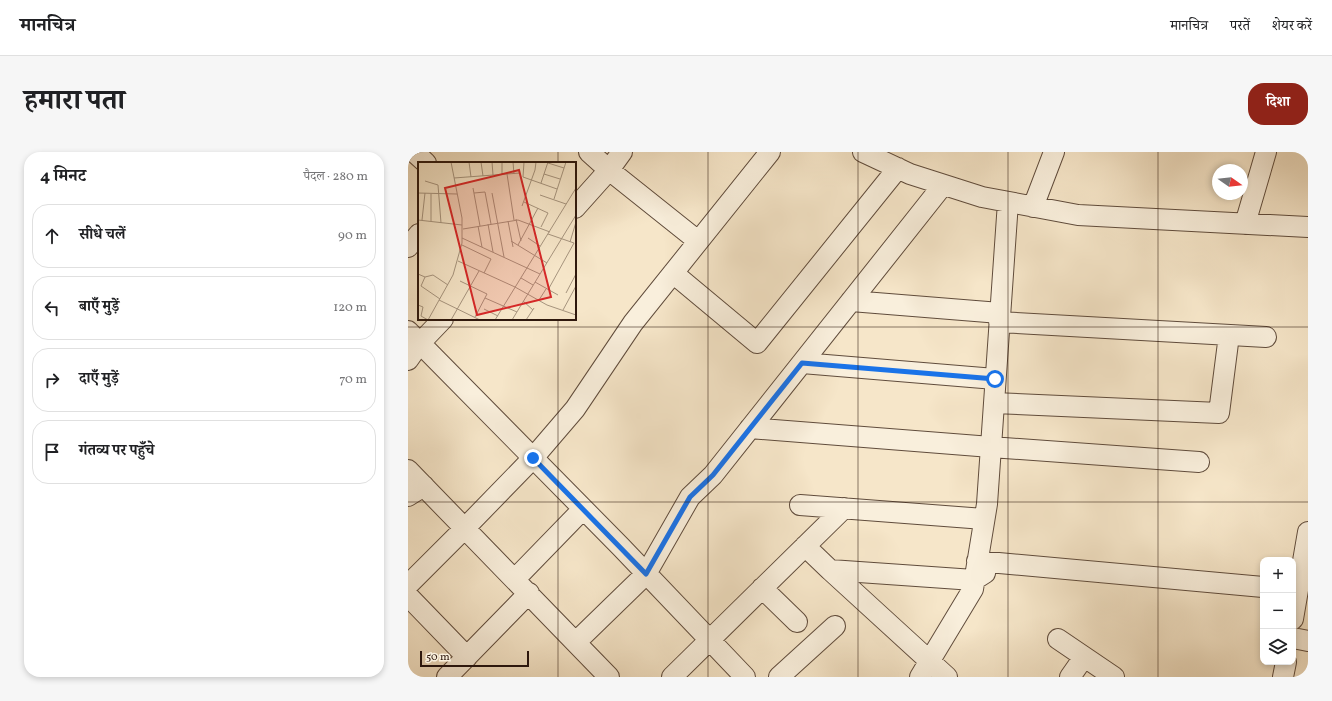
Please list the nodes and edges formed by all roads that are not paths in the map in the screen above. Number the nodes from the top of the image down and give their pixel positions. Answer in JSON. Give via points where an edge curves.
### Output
{"nodes":[{"id":1,"x":414,"y":152,"type":"edge"},
{"id":2,"x":589,"y":152,"type":"edge"},
{"id":3,"x":622,"y":152,"type":"edge"},
{"id":4,"x":770,"y":152,"type":"edge"},
{"id":5,"x":863,"y":152,"type":"edge"},
{"id":6,"x":1054,"y":152,"type":"edge"},
{"id":7,"x":1266,"y":152,"type":"edge"},
{"id":8,"x":425,"y":162,"type":"edge"},
{"id":9,"x":898,"y":168,"type":"junction"},
{"id":10,"x":609,"y":170,"type":"junction"},
{"id":11,"x":943,"y":185,"type":"junction"},
{"id":12,"x":1008,"y":202,"type":"junction"},
{"id":13,"x":576,"y":207,"type":"edge"},
{"id":14,"x":1033,"y":207,"type":"junction"},
{"id":15,"x":1245,"y":224,"type":"junction"},
{"id":16,"x":1308,"y":228,"type":"edge"},
{"id":17,"x":418,"y":235,"type":"edge"},
{"id":18,"x":698,"y":241,"type":"junction"},
{"id":19,"x":408,"y":247,"type":"edge"},
{"id":20,"x":673,"y":273,"type":"junction"},
{"id":21,"x":851,"y":301,"type":"junction"},
{"id":22,"x":1000,"y":317,"type":"junction"},
{"id":23,"x":441,"y":320,"type":"edge"},
{"id":24,"x":1229,"y":335,"type":"junction"},
{"id":25,"x":414,"y":337,"type":"edge"},
{"id":26,"x":1266,"y":337,"type":"dead end"},
{"id":27,"x":408,"y":360,"type":"edge"},
{"id":28,"x":802,"y":363,"type":"junction"},
{"id":29,"x":995,"y":379,"type":"junction"},
{"id":30,"x":994,"y":403,"type":"junction"},
{"id":31,"x":750,"y":428,"type":"junction"},
{"id":32,"x":991,"y":447,"type":"junction"},
{"id":33,"x":533,"y":458,"type":"junction"},
{"id":34,"x":1199,"y":462,"type":"dead end"},
{"id":35,"x":408,"y":470,"type":"edge"},
{"id":36,"x":416,"y":491,"type":"edge"},
{"id":37,"x":800,"y":505,"type":"dead end"},
{"id":38,"x":844,"y":508,"type":"junction"},
{"id":39,"x":583,"y":509,"type":"junction"},
{"id":40,"x":984,"y":520,"type":"junction"},
{"id":41,"x":466,"y":528,"type":"junction"},
{"id":42,"x":1308,"y":532,"type":"edge"},
{"id":43,"x":805,"y":546,"type":"junction"},
{"id":44,"x":1306,"y":555,"type":"edge"},
{"id":45,"x":830,"y":570,"type":"junction"},
{"id":46,"x":976,"y":571,"type":"junction"},
{"id":47,"x":646,"y":574,"type":"junction"},
{"id":48,"x":515,"y":579,"type":"junction"},
{"id":49,"x":408,"y":585,"type":"edge"},
{"id":50,"x":1260,"y":587,"type":"edge"},
{"id":51,"x":1296,"y":587,"type":"edge"},
{"id":52,"x":762,"y":588,"type":"junction"},
{"id":53,"x":529,"y":594,"type":"junction"},
{"id":54,"x":408,"y":596,"type":"edge"},
{"id":55,"x":797,"y":622,"type":"dead end"},
{"id":56,"x":835,"y":626,"type":"dead end"},
{"id":57,"x":1058,"y":639,"type":"dead end"},
{"id":58,"x":1296,"y":639,"type":"edge"},
{"id":59,"x":710,"y":640,"type":"junction"},
{"id":60,"x":1308,"y":641,"type":"edge"},
{"id":61,"x":576,"y":642,"type":"junction"},
{"id":62,"x":467,"y":657,"type":"junction"},
{"id":63,"x":1084,"y":657,"type":"junction"},
{"id":64,"x":1285,"y":665,"type":"edge"},
{"id":65,"x":925,"y":670,"type":"edge"},
{"id":66,"x":454,"y":675,"type":"edge"},
{"id":67,"x":609,"y":677,"type":"edge"},
{"id":68,"x":672,"y":677,"type":"edge"},
{"id":69,"x":745,"y":677,"type":"edge"},
{"id":70,"x":779,"y":677,"type":"edge"},
{"id":71,"x":947,"y":677,"type":"edge"},
{"id":72,"x":1070,"y":677,"type":"edge"},
{"id":73,"x":1114,"y":677,"type":"edge"},
{"id":74,"x":1283,"y":677,"type":"edge"}],
"edges":[{"from":1,"to":8,"type":"street"},
{"from":2,"to":10,"type":"street"},
{"from":3,"to":10,"type":"street"},
{"from":4,"to":18,"type":"street"},
{"from":5,"to":9,"type":"street"},
{"from":6,"to":14,"type":"street"},
{"from":7,"to":15,"type":"street"},
{"from":9,"to":11,"type":"street"},
{"from":9,"to":20,"type":"street","via":[[757,343]]},
{"from":10,"to":13,"type":"street"},
{"from":10,"to":18,"type":"street"},
{"from":11,"to":12,"type":"street"},
{"from":11,"to":21,"type":"street"},
{"from":12,"to":14,"type":"street"},
{"from":12,"to":22,"type":"street"},
{"from":14,"to":15,"type":"street","via":[[1078,215]]},
{"from":15,"to":16,"type":"street"},
{"from":17,"to":19,"type":"street"},
{"from":18,"to":20,"type":"street"},
{"from":20,"to":33,"type":"street","via":[[633,323],[575,409]]},
{"from":21,"to":22,"type":"street"},
{"from":21,"to":28,"type":"street"},
{"from":22,"to":24,"type":"street"},
{"from":22,"to":29,"type":"street"},
{"from":23,"to":25,"type":"street"},
{"from":24,"to":26,"type":"street"},
{"from":24,"to":30,"type":"street","via":[[1219,413]]},
{"from":25,"to":27,"type":"street"},
{"from":25,"to":33,"type":"street"},
{"from":28,"to":29,"type":"street"},
{"from":28,"to":31,"type":"street"},
{"from":29,"to":30,"type":"street"},
{"from":30,"to":32,"type":"street"},
{"from":31,"to":32,"type":"street"},
{"from":31,"to":47,"type":"street","via":[[713,475],[690,497]]},
{"from":32,"to":34,"type":"street"},
{"from":32,"to":40,"type":"street"},
{"from":33,"to":39,"type":"street"},
{"from":33,"to":41,"type":"street"},
{"from":35,"to":36,"type":"street"},
{"from":36,"to":41,"type":"street"},
{"from":37,"to":38,"type":"street"},
{"from":38,"to":40,"type":"street"},
{"from":38,"to":43,"type":"street"},
{"from":39,"to":47,"type":"street"},
{"from":39,"to":48,"type":"street"},
{"from":40,"to":46,"type":"street"},
{"from":41,"to":48,"type":"street"},
{"from":41,"to":49,"type":"street"},
{"from":42,"to":44,"type":"street"},
{"from":43,"to":45,"type":"street"},
{"from":43,"to":52,"type":"street"},
{"from":44,"to":51,"type":"street"},
{"from":45,"to":46,"type":"street"},
{"from":45,"to":65,"type":"street"},
{"from":46,"to":50,"type":"street","via":[[998,563]]},
{"from":46,"to":65,"type":"street","via":[[973,589]]},
{"from":47,"to":59,"type":"street"},
{"from":47,"to":61,"type":"street"},
{"from":48,"to":53,"type":"street"},
{"from":52,"to":55,"type":"street"},
{"from":52,"to":59,"type":"street"},
{"from":53,"to":61,"type":"street"},
{"from":53,"to":62,"type":"street"},
{"from":54,"to":62,"type":"street"},
{"from":56,"to":70,"type":"street"},
{"from":57,"to":63,"type":"street"},
{"from":58,"to":60,"type":"street"},
{"from":59,"to":68,"type":"street"},
{"from":59,"to":69,"type":"street"},
{"from":61,"to":67,"type":"street"},
{"from":62,"to":66,"type":"street"},
{"from":63,"to":72,"type":"street"},
{"from":63,"to":73,"type":"street"},
{"from":64,"to":74,"type":"street"},
{"from":65,"to":71,"type":"street"}]}
